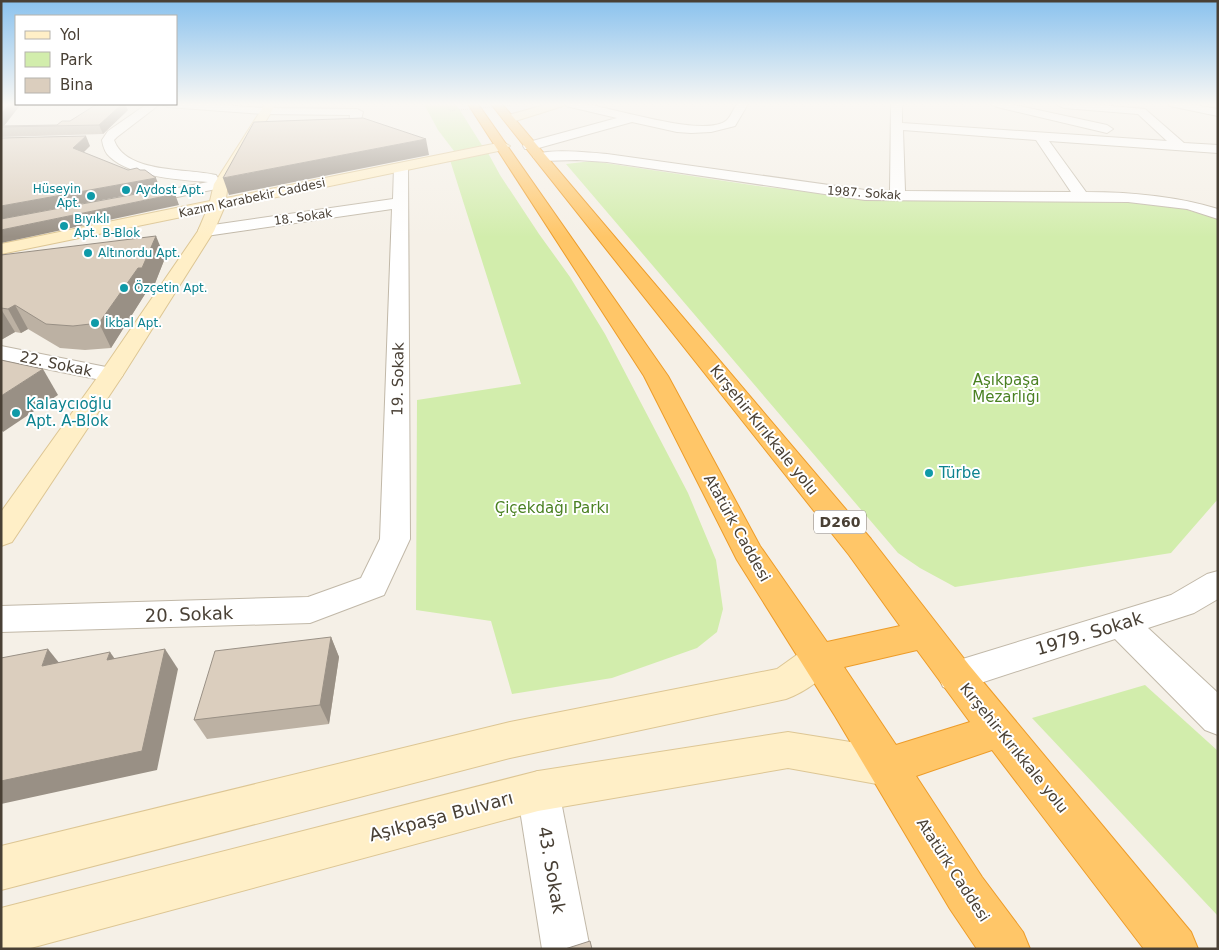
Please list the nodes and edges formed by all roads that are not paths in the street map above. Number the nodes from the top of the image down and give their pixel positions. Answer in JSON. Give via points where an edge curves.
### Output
{"nodes":[{"id":1,"x":110,"y":148,"type":"edge"},
{"id":2,"x":248,"y":148,"type":"edge"},
{"id":3,"x":456,"y":148,"type":"edge"},
{"id":4,"x":526,"y":148,"type":"edge"},
{"id":5,"x":531,"y":148,"type":"edge"},
{"id":6,"x":559,"y":148,"type":"edge"},
{"id":7,"x":897,"y":148,"type":"edge"},
{"id":8,"x":1048,"y":148,"type":"edge"},
{"id":9,"x":400,"y":167,"type":"junction"},
{"id":10,"x":223,"y":181,"type":"junction"},
{"id":11,"x":898,"y":196,"type":"junction"},
{"id":12,"x":1081,"y":196,"type":"junction"},
{"id":13,"x":126,"y":202,"type":"edge"},
{"id":14,"x":400,"y":203,"type":"junction"},
{"id":15,"x":1218,"y":203,"type":"edge"},
{"id":16,"x":217,"y":205,"type":"junction"},
{"id":17,"x":1189,"y":206,"type":"junction"},
{"id":18,"x":1218,"y":214,"type":"edge"},
{"id":19,"x":206,"y":231,"type":"junction"},
{"id":20,"x":1,"y":249,"type":"edge"},
{"id":21,"x":1,"y":353,"type":"edge"},
{"id":22,"x":111,"y":375,"type":"junction"},
{"id":23,"x":1,"y":535,"type":"edge"},
{"id":24,"x":1218,"y":583,"type":"edge"},
{"id":25,"x":373,"y":586,"type":"joint"},
{"id":26,"x":1,"y":619,"type":"edge"},
{"id":27,"x":1121,"y":623,"type":"junction"},
{"id":28,"x":925,"y":634,"type":"junction"},
{"id":29,"x":818,"y":659,"type":"junction"},
{"id":30,"x":956,"y":676,"type":"junction"},
{"id":31,"x":1218,"y":718,"type":"edge"},
{"id":32,"x":999,"y":730,"type":"junction"},
{"id":33,"x":888,"y":767,"type":"junction"},
{"id":34,"x":538,"y":791,"type":"junction"},
{"id":35,"x":1,"y":868,"type":"edge"},
{"id":36,"x":1,"y":932,"type":"edge"},
{"id":37,"x":566,"y":949,"type":"edge"},
{"id":38,"x":1006,"y":949,"type":"edge"},
{"id":39,"x":1174,"y":949,"type":"edge"}],
"edges":[{"from":1,"to":10,"type":"street","via":[[117,156],[146,168]]},
{"from":2,"to":10,"type":"street"},
{"from":3,"to":9,"type":"street","name":"Kazım Karabekir Caddesi"},
{"from":4,"to":29,"type":"highway","name":"Atatürk Caddesi","number":"D260","via":[[656,376],[748,552]]},
{"from":5,"to":28,"type":"highway","name":"Kırşehir-Kırıkkale yolu","number":"D260","via":[[860,547]]},
{"from":6,"to":11,"type":"street","name":"1987. Sokak","via":[[577,156],[839,192]]},
{"from":7,"to":11,"type":"street"},
{"from":8,"to":12,"type":"street"},
{"from":9,"to":14,"type":"street","name":"19. Sokak"},
{"from":9,"to":16,"type":"street","name":"Kazım Karabekir Caddesi"},
{"from":10,"to":13,"type":"street"},
{"from":10,"to":16,"type":"street"},
{"from":11,"to":12,"type":"street","name":"1987. Sokak"},
{"from":12,"to":17,"type":"street","name":"1987. Sokak","via":[[1128,197]]},
{"from":14,"to":19,"type":"street","name":"18. Sokak"},
{"from":14,"to":25,"type":"street","name":"19. Sokak","via":[[395,539]]},
{"from":15,"to":17,"type":"street"},
{"from":16,"to":19,"type":"street"},
{"from":16,"to":20,"type":"street","name":"Kazım Karabekir Caddesi"},
{"from":17,"to":18,"type":"street"},
{"from":19,"to":22,"type":"street"},
{"from":21,"to":22,"type":"street","name":"22. Sokak"},
{"from":22,"to":23,"type":"street"},
{"from":24,"to":27,"type":"street","name":"1979. Sokak","via":[[1182,604]]},
{"from":25,"to":26,"type":"street","name":"20. Sokak","via":[[310,610]]},
{"from":27,"to":30,"type":"street","name":"1979. Sokak"},
{"from":27,"to":31,"type":"street"},
{"from":28,"to":29,"type":"highway"},
{"from":28,"to":30,"type":"highway","name":"Kırşehir-Kırıkkale yolu","number":"D260"},
{"from":29,"to":33,"type":"highway","name":"Atatürk Caddesi","number":"D260"},
{"from":29,"to":35,"type":"street","via":[[786,683],[510,740]]},
{"from":30,"to":32,"type":"highway","name":"Kırşehir-Kırıkkale yolu","number":"D260"},
{"from":32,"to":33,"type":"highway"},
{"from":32,"to":39,"type":"highway","name":"Kırşehir-Kırıkkale yolu","number":"D260"},
{"from":33,"to":34,"type":"street","name":"Aşıkpaşa Bulvarı","via":[[788,750]]},
{"from":33,"to":38,"type":"highway","name":"Atatürk Caddesi","number":"D260","via":[[966,893]]},
{"from":34,"to":36,"type":"street","name":"Aşıkpaşa Bulvarı"},
{"from":34,"to":37,"type":"street","name":"43. Sokak"}]}
